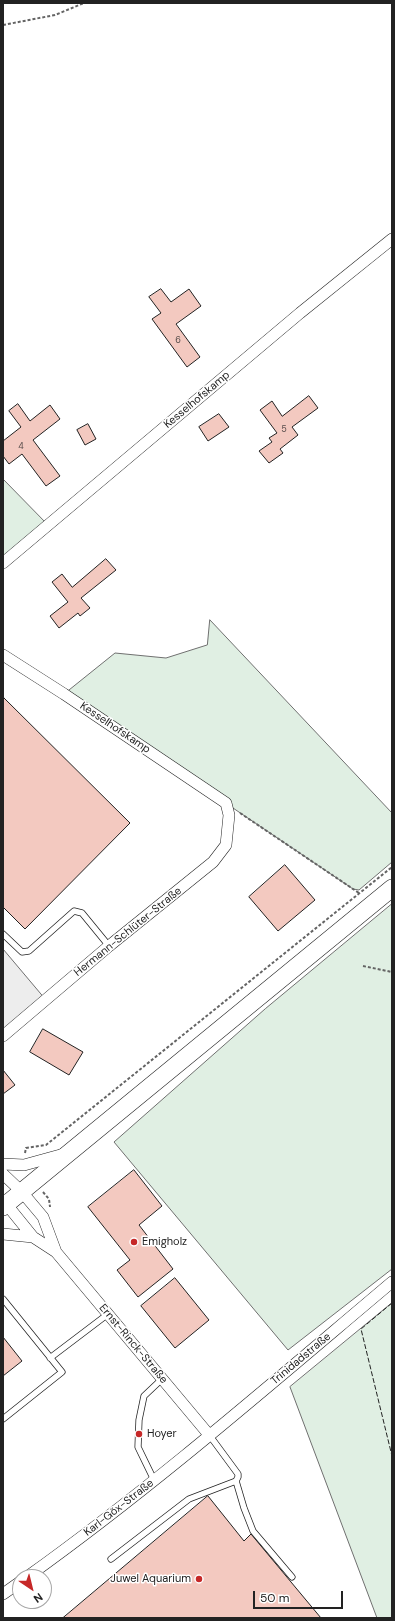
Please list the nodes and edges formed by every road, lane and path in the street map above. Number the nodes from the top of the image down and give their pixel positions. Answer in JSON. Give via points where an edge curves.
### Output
{"nodes":[{"id":1,"x":84,"y":3,"type":"edge"},
{"id":2,"x":3,"y":25,"type":"edge"},
{"id":3,"x":392,"y":240,"type":"edge"},
{"id":4,"x":3,"y":563,"type":"edge"},
{"id":5,"x":3,"y":655,"type":"edge"},
{"id":6,"x":226,"y":803,"type":"junction"},
{"id":7,"x":392,"y":867,"type":"edge"},
{"id":8,"x":392,"y":888,"type":"edge"},
{"id":9,"x":360,"y":894,"type":"junction"},
{"id":10,"x":373,"y":904,"type":"junction"},
{"id":11,"x":3,"y":934,"type":"edge"},
{"id":12,"x":109,"y":946,"type":"junction"},
{"id":13,"x":363,"y":966,"type":"dead end"},
{"id":14,"x":392,"y":972,"type":"edge"},
{"id":15,"x":3,"y":1036,"type":"edge"},
{"id":16,"x":68,"y":1153,"type":"junction"},
{"id":17,"x":3,"y":1164,"type":"edge"},
{"id":18,"x":24,"y":1165,"type":"junction"},
{"id":19,"x":3,"y":1174,"type":"edge"},
{"id":20,"x":22,"y":1192,"type":"junction"},
{"id":21,"x":4,"y":1204,"type":"edge"},
{"id":22,"x":3,"y":1234,"type":"edge"},
{"id":23,"x":33,"y":1237,"type":"junction"},
{"id":24,"x":56,"y":1252,"type":"junction"},
{"id":25,"x":392,"y":1282,"type":"edge"},
{"id":26,"x":3,"y":1299,"type":"edge"},
{"id":27,"x":109,"y":1314,"type":"junction"},
{"id":28,"x":50,"y":1358,"type":"junction"},
{"id":29,"x":163,"y":1379,"type":"junction"},
{"id":30,"x":3,"y":1419,"type":"edge"},
{"id":31,"x":210,"y":1436,"type":"junction"},
{"id":32,"x":154,"y":1480,"type":"junction"},
{"id":33,"x":236,"y":1480,"type":"junction"},
{"id":34,"x":111,"y":1559,"type":"dead end"},
{"id":35,"x":38,"y":1569,"type":"edge"},
{"id":36,"x":292,"y":1577,"type":"dead end"},
{"id":37,"x":12,"y":1588,"type":"edge"},
{"id":38,"x":3,"y":1594,"type":"edge"}],
"edges":[{"from":1,"to":2,"type":"path","via":[[55,15]]},
{"from":3,"to":4,"type":"street","name":"Kesselhofskamp","via":[[300,313]]},
{"from":5,"to":6,"type":"street","name":"Kesselhofskamp"},
{"from":6,"to":9,"type":"path"},
{"from":6,"to":12,"type":"street","name":"Hermann-Schlüter-Straße","via":[[229,815],[226,845],[213,862]]},
{"from":7,"to":9,"type":"path"},
{"from":8,"to":10,"type":"main road"},
{"from":9,"to":10,"type":"path"},
{"from":9,"to":18,"type":"path","via":[[46,1145],[26,1148]]},
{"from":10,"to":16,"type":"main road"},
{"from":11,"to":12,"type":"lane","via":[[22,952],[30,951],[74,911],[82,913]]},
{"from":12,"to":15,"type":"street","name":"Hermann-Schlüter-Straße"},
{"from":13,"to":14,"type":"path"},
{"from":16,"to":18,"type":"street"},
{"from":16,"to":20,"type":"main road"},
{"from":17,"to":18,"type":"street"},
{"from":19,"to":20,"type":"street"},
{"from":20,"to":21,"type":"main road"},
{"from":20,"to":24,"type":"street","name":"Ernst-Rinck-Straße","via":[[43,1217]]},
{"from":21,"to":23,"type":"street","name":"Ernst-Rinck-Straße"},
{"from":22,"to":23,"type":"street","name":"Ernst-Rinck-Straße"},
{"from":23,"to":24,"type":"street","name":"Ernst-Rinck-Straße"},
{"from":24,"to":27,"type":"street","name":"Ernst-Rinck-Straße"},
{"from":25,"to":31,"type":"street","name":"Trinidadstraße"},
{"from":26,"to":28,"type":"lane"},
{"from":27,"to":28,"type":"lane"},
{"from":27,"to":29,"type":"street","name":"Ernst-Rinck-Straße"},
{"from":28,"to":30,"type":"lane","via":[[62,1372]]},
{"from":29,"to":31,"type":"street","name":"Ernst-Rinck-Straße"},
{"from":29,"to":32,"type":"lane","via":[[144,1396],[139,1420],[138,1447]]},
{"from":31,"to":32,"type":"street","name":"Karl-Göx-Straße"},
{"from":31,"to":33,"type":"lane","via":[[238,1474]]},
{"from":32,"to":35,"type":"street","name":"Karl-Göx-Straße"},
{"from":33,"to":34,"type":"lane","via":[[188,1499]]},
{"from":33,"to":36,"type":"lane","via":[[253,1531]]},
{"from":37,"to":38,"type":"street"}]}
